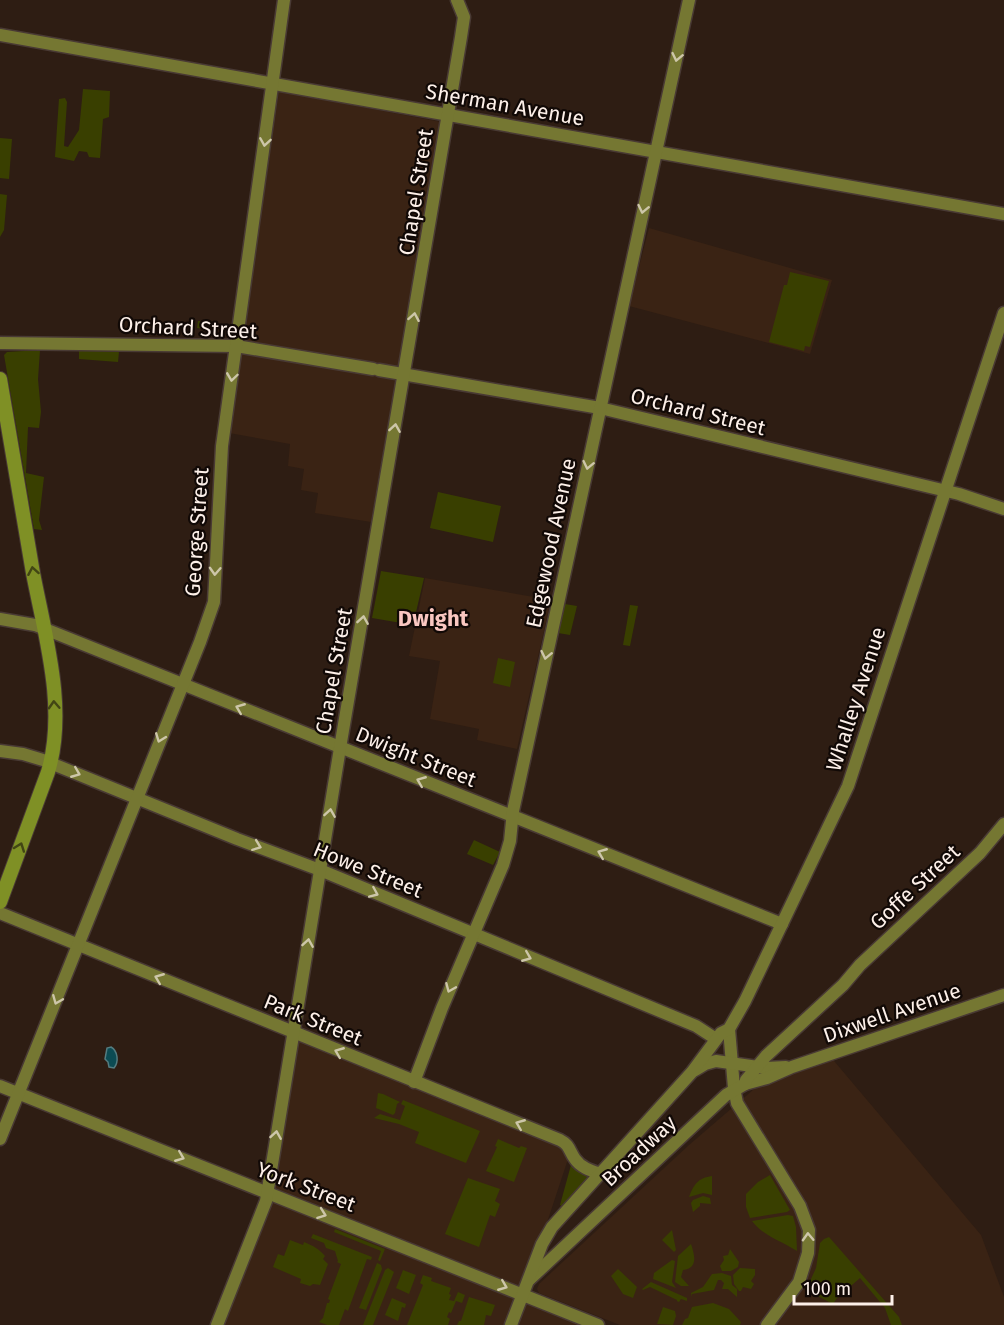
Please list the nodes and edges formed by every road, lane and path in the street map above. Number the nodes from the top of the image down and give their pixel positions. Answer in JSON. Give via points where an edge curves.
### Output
{"nodes":[{"id":1,"x":284,"y":0,"type":"edge"},
{"id":2,"x":456,"y":0,"type":"edge"},
{"id":3,"x":689,"y":0,"type":"edge"},
{"id":4,"x":0,"y":35,"type":"edge"},
{"id":5,"x":274,"y":84,"type":"junction"},
{"id":6,"x":448,"y":115,"type":"junction"},
{"id":7,"x":656,"y":152,"type":"junction"},
{"id":8,"x":1004,"y":214,"type":"edge"},
{"id":9,"x":1004,"y":313,"type":"edge"},
{"id":10,"x":0,"y":343,"type":"edge"},
{"id":11,"x":236,"y":346,"type":"junction"},
{"id":12,"x":404,"y":375,"type":"junction"},
{"id":13,"x":0,"y":379,"type":"edge"},
{"id":14,"x":600,"y":408,"type":"junction"},
{"id":15,"x":945,"y":492,"type":"junction"},
{"id":16,"x":1004,"y":509,"type":"edge"},
{"id":17,"x":0,"y":619,"type":"edge"},
{"id":18,"x":43,"y":629,"type":"junction"},
{"id":19,"x":182,"y":684,"type":"junction"},
{"id":20,"x":340,"y":748,"type":"junction"},
{"id":21,"x":0,"y":751,"type":"edge"},
{"id":22,"x":51,"y":763,"type":"junction"},
{"id":23,"x":137,"y":798,"type":"junction"},
{"id":24,"x":512,"y":817,"type":"junction"},
{"id":25,"x":1004,"y":824,"type":"edge"},
{"id":26,"x":1000,"y":834,"type":"edge"},
{"id":27,"x":320,"y":870,"type":"junction"},
{"id":28,"x":0,"y":902,"type":"edge"},
{"id":29,"x":0,"y":913,"type":"edge"},
{"id":30,"x":782,"y":924,"type":"junction"},
{"id":31,"x":473,"y":934,"type":"junction"},
{"id":32,"x":79,"y":946,"type":"junction"},
{"id":33,"x":1004,"y":995,"type":"edge"},
{"id":34,"x":729,"y":1029,"type":"junction"},
{"id":35,"x":293,"y":1033,"type":"junction"},
{"id":36,"x":716,"y":1039,"type":"junction"},
{"id":37,"x":731,"y":1063,"type":"junction"},
{"id":38,"x":759,"y":1066,"type":"junction"},
{"id":39,"x":792,"y":1067,"type":"junction"},
{"id":40,"x":692,"y":1072,"type":"junction"},
{"id":41,"x":414,"y":1082,"type":"junction"},
{"id":42,"x":0,"y":1086,"type":"edge"},
{"id":43,"x":741,"y":1086,"type":"junction"},
{"id":44,"x":18,"y":1093,"type":"junction"},
{"id":45,"x":0,"y":1139,"type":"edge"},
{"id":46,"x":601,"y":1174,"type":"junction"},
{"id":47,"x":267,"y":1193,"type":"junction"},
{"id":48,"x":545,"y":1239,"type":"junction"},
{"id":49,"x":561,"y":1250,"type":"junction"},
{"id":50,"x":528,"y":1281,"type":"junction"},
{"id":51,"x":523,"y":1295,"type":"junction"},
{"id":52,"x":218,"y":1325,"type":"edge"},
{"id":53,"x":511,"y":1325,"type":"edge"},
{"id":54,"x":598,"y":1325,"type":"edge"},
{"id":55,"x":767,"y":1325,"type":"edge"}],
"edges":[{"from":1,"to":5,"type":"main road","name":"George Street"},
{"from":2,"to":6,"type":"main road","name":"Chapel Street","via":[[464,17]]},
{"from":3,"to":7,"type":"main road","name":"Edgewood Avenue","one_way":true},
{"from":4,"to":5,"type":"main road","name":"Sherman Avenue"},
{"from":5,"to":6,"type":"main road","name":"Sherman Avenue"},
{"from":5,"to":11,"type":"main road","name":"George Street","one_way":true},
{"from":6,"to":7,"type":"main road","name":"Sherman Avenue"},
{"from":12,"to":6,"type":"main road","name":"Chapel Street","one_way":true},
{"from":7,"to":8,"type":"main road","name":"Sherman Avenue"},
{"from":7,"to":14,"type":"main road","name":"Edgewood Avenue","one_way":true},
{"from":9,"to":15,"type":"main road","name":"Whalley Avenue"},
{"from":10,"to":11,"type":"main road","name":"Orchard Street"},
{"from":11,"to":12,"type":"main road","name":"Orchard Street"},
{"from":11,"to":19,"type":"main road","name":"George Street","one_way":true,"via":[[222,446],[214,602]]},
{"from":12,"to":14,"type":"main road","name":"Orchard Street"},
{"from":20,"to":12,"type":"main road","name":"Chapel Street","one_way":true},
{"from":18,"to":13,"type":"highway","one_way":true},
{"from":14,"to":15,"type":"main road","name":"Orchard Street"},
{"from":14,"to":24,"type":"main road","name":"Edgewood Avenue","one_way":true},
{"from":15,"to":16,"type":"main road","name":"Orchard Street"},
{"from":15,"to":30,"type":"main road","name":"Whalley Avenue","via":[[848,786]]},
{"from":17,"to":18,"type":"main road","name":"Dwight Street"},
{"from":18,"to":19,"type":"main road","name":"Dwight Street"},
{"from":22,"to":18,"type":"highway","one_way":true,"via":[[55,708]]},
{"from":20,"to":19,"type":"main road","name":"Dwight Street","one_way":true},
{"from":19,"to":23,"type":"main road","name":"George Street","one_way":true},
{"from":24,"to":20,"type":"main road","name":"Dwight Street","one_way":true},
{"from":27,"to":20,"type":"main road","name":"Chapel Street","one_way":true},
{"from":21,"to":22,"type":"main road","name":"Howe Street"},
{"from":22,"to":23,"type":"main road","name":"Howe Street","one_way":true},
{"from":28,"to":22,"type":"highway","one_way":true},
{"from":23,"to":27,"type":"main road","name":"Howe Street","one_way":true},
{"from":23,"to":32,"type":"main road","name":"George Street"},
{"from":30,"to":24,"type":"main road","name":"Dwight Street","one_way":true},
{"from":24,"to":31,"type":"main road","name":"Edgewood Avenue","via":[[503,864]]},
{"from":25,"to":26,"type":"main road","name":"Goffe Street"},
{"from":26,"to":38,"type":"main road","name":"Goffe Street"},
{"from":27,"to":31,"type":"main road","name":"Howe Street","one_way":true},
{"from":35,"to":27,"type":"main road","name":"Chapel Street","one_way":true},
{"from":29,"to":32,"type":"main road","name":"Park Street"},
{"from":30,"to":34,"type":"main road","name":"Whalley Avenue"},
{"from":31,"to":36,"type":"main road","name":"Howe Street","one_way":true,"via":[[696,1026]]},
{"from":31,"to":41,"type":"main road","name":"Edgewood Avenue","one_way":true},
{"from":35,"to":32,"type":"main road","name":"Park Street","one_way":true},
{"from":32,"to":44,"type":"main road","name":"George Street","one_way":true},
{"from":33,"to":39,"type":"main road","name":"Dixwell Avenue"},
{"from":34,"to":36,"type":"main road","name":"Whalley Avenue"},
{"from":34,"to":37,"type":"main road"},
{"from":41,"to":35,"type":"main road","name":"Park Street","one_way":true},
{"from":47,"to":35,"type":"main road","name":"Chapel Street","one_way":true},
{"from":36,"to":40,"type":"main road","name":"Whalley Avenue"},
{"from":37,"to":38,"type":"main road","name":"Dixwell Avenue"},
{"from":37,"to":40,"type":"main road","name":"Dixwell Avenue","via":[[710,1062]]},
{"from":37,"to":43,"type":"main road"},
{"from":38,"to":39,"type":"main road","name":"Dixwell Avenue"},
{"from":38,"to":43,"type":"main road","name":"Goffe Street"},
{"from":39,"to":43,"type":"main road","name":"Dixwell Avenue"},
{"from":40,"to":46,"type":"main road","name":"Broadway"},
{"from":46,"to":41,"type":"main road","name":"Park Street","one_way":true,"via":[[576,1161],[565,1143]]},
{"from":42,"to":44,"type":"main road","name":"York Street"},
{"from":43,"to":49,"type":"main road","name":"Broadway","via":[[726,1095]]},
{"from":55,"to":43,"type":"main road","one_way":true,"via":[[799,1282],[808,1253],[809,1230],[800,1206],[740,1109]]},
{"from":44,"to":45,"type":"main road","name":"George Street"},
{"from":44,"to":47,"type":"main road","name":"York Street","one_way":true},
{"from":46,"to":48,"type":"main road","name":"Broadway","via":[[557,1220]]},
{"from":47,"to":51,"type":"main road","name":"York Street","one_way":true},
{"from":47,"to":52,"type":"main road","name":"Chapel Street"},
{"from":48,"to":49,"type":"main road","via":[[552,1248]]},
{"from":48,"to":50,"type":"main road","name":"Broadway"},
{"from":49,"to":50,"type":"main road","name":"Broadway"},
{"from":50,"to":51,"type":"main road","name":"Broadway"},
{"from":51,"to":53,"type":"main road","name":"Broadway"},
{"from":51,"to":54,"type":"main road","name":"York Street"}]}
